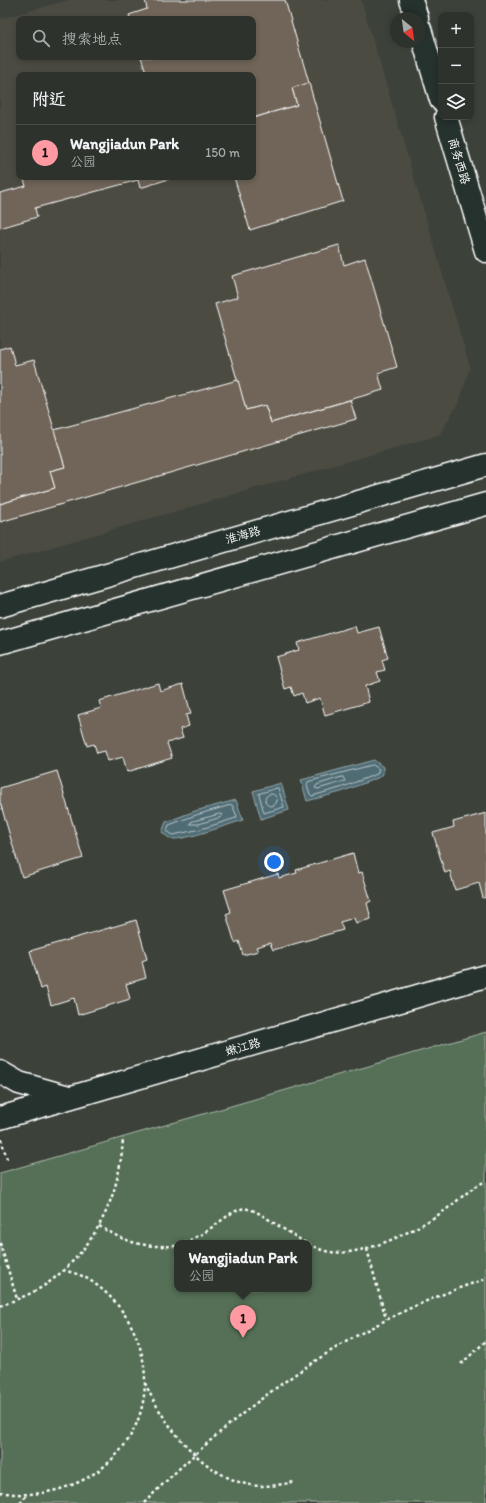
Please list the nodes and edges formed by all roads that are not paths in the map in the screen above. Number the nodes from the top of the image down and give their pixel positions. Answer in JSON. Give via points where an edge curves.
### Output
{"nodes":[{"id":1,"x":411,"y":0,"type":"edge"},
{"id":2,"x":415,"y":12,"type":"edge"},
{"id":3,"x":426,"y":48,"type":"edge"},
{"id":4,"x":438,"y":90,"type":"edge"},
{"id":5,"x":447,"y":120,"type":"edge"},
{"id":6,"x":486,"y":251,"type":"edge"},
{"id":7,"x":486,"y":466,"type":"edge"},
{"id":8,"x":486,"y":504,"type":"edge"},
{"id":9,"x":0,"y":606,"type":"edge"},
{"id":10,"x":0,"y":643,"type":"edge"},
{"id":11,"x":486,"y":976,"type":"edge"},
{"id":12,"x":0,"y":1072,"type":"edge"},
{"id":13,"x":70,"y":1098,"type":"junction"},
{"id":14,"x":0,"y":1118,"type":"edge"}],
"edges":[{"from":1,"to":2,"type":"main road"},
{"from":3,"to":4,"type":"main road"},
{"from":5,"to":6,"type":"main road","name":"商务西路"},
{"from":7,"to":9,"type":"main road","name":"淮海路"},
{"from":8,"to":10,"type":"main road"},
{"from":11,"to":13,"type":"main road","name":"嫩江路"},
{"from":12,"to":13,"type":"main road","via":[[31,1087]]},
{"from":13,"to":14,"type":"main road","name":"嫩江路"}]}
